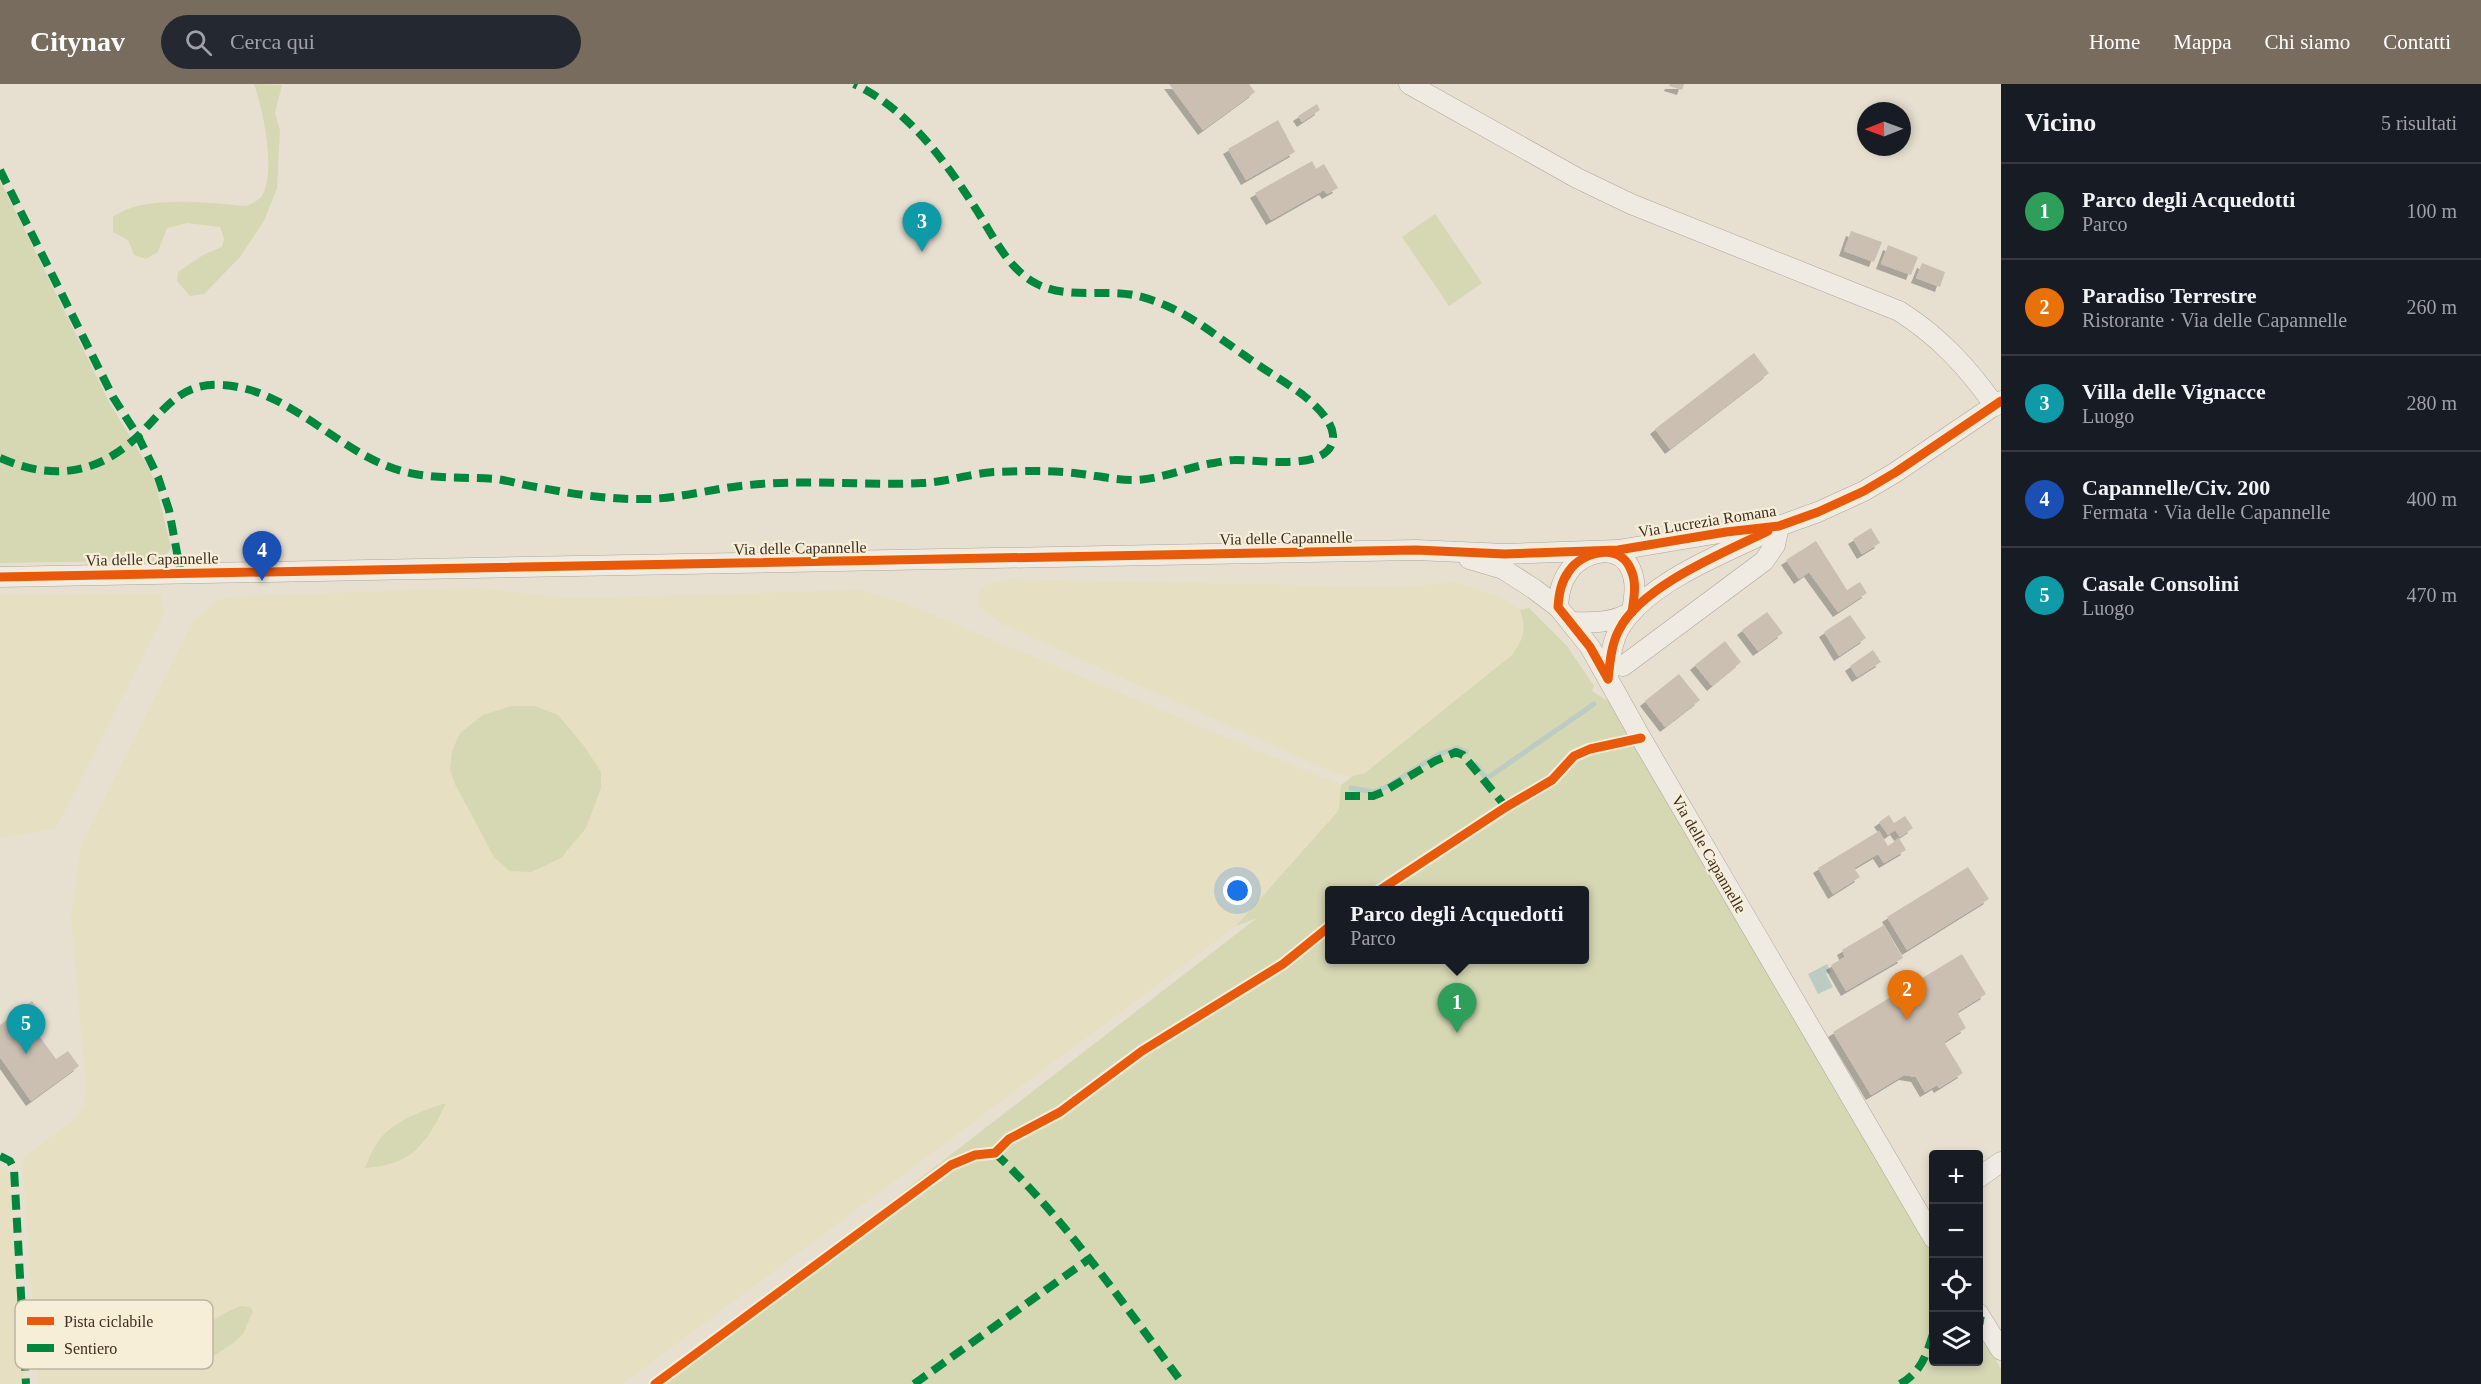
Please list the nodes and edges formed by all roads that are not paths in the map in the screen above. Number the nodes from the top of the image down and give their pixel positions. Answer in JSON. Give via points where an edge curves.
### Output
{"nodes":[{"id":1,"x":1409,"y":84,"type":"edge"},
{"id":2,"x":1998,"y":404,"type":"edge"},
{"id":3,"x":1779,"y":526,"type":"junction"},
{"id":4,"x":1416,"y":550,"type":"junction"},
{"id":5,"x":1600,"y":552,"type":"junction"},
{"id":6,"x":0,"y":577,"type":"edge"},
{"id":7,"x":1558,"y":607,"type":"junction"},
{"id":8,"x":1632,"y":612,"type":"junction"},
{"id":9,"x":1572,"y":622,"type":"junction"},
{"id":10,"x":1623,"y":666,"type":"dead end"},
{"id":11,"x":1608,"y":680,"type":"junction"},
{"id":12,"x":2001,"y":1162,"type":"edge"},
{"id":13,"x":1983,"y":1175,"type":"edge"},
{"id":14,"x":1927,"y":1215,"type":"edge"},
{"id":15,"x":1988,"y":1316,"type":"edge"},
{"id":16,"x":2001,"y":1350,"type":"edge"}],
"edges":[{"from":1,"to":2,"type":"street","name":"Via Lucrezia Romana","via":[[1622,200],[1899,311],[1953,353]]},
{"from":2,"to":3,"type":"street","name":"Via Lucrezia Romana","via":[[1864,491]]},
{"from":3,"to":5,"type":"street","name":"Via Lucrezia Romana"},
{"from":3,"to":8,"type":"street","via":[[1702,562]]},
{"from":3,"to":10,"type":"street","via":[[1775,545],[1764,561]]},
{"from":4,"to":5,"type":"street","name":"Via delle Capannelle","via":[[1505,554]]},
{"from":4,"to":6,"type":"street","name":"Via delle Capannelle"},
{"from":4,"to":7,"type":"street","name":"Via delle Capannelle","via":[[1503,569]]},
{"from":5,"to":7,"type":"street","via":[[1585,556],[1570,570],[1560,591]]},
{"from":5,"to":8,"type":"street","via":[[1620,556],[1631,570]]},
{"from":7,"to":9,"type":"street","name":"Via delle Capannelle"},
{"from":8,"to":9,"type":"street","via":[[1608,621]]},
{"from":8,"to":11,"type":"street","via":[[1614,639]]},
{"from":9,"to":11,"type":"street","name":"Via delle Capannelle"},
{"from":11,"to":14,"type":"street","name":"Via delle Capannelle"},
{"from":12,"to":13,"type":"street"},
{"from":15,"to":16,"type":"street"}]}
